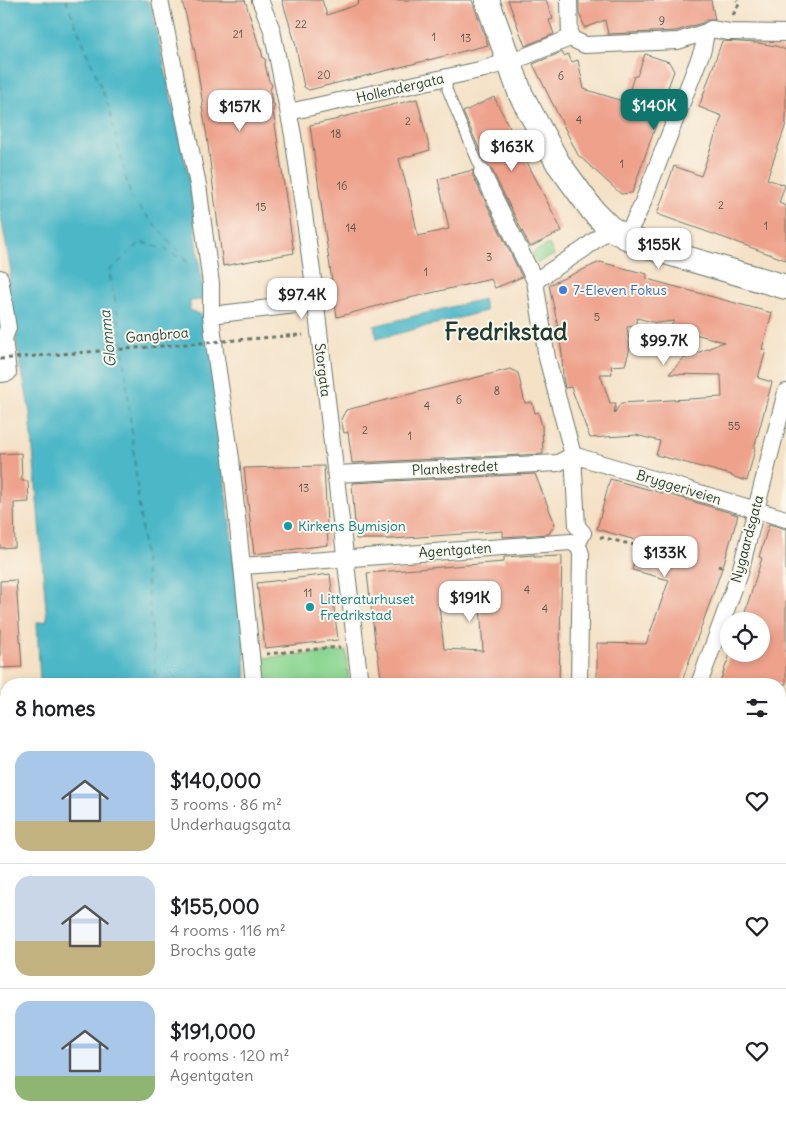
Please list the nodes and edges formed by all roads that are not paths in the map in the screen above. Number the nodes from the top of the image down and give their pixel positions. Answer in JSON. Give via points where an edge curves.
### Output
{"nodes":[{"id":1,"x":160,"y":0,"type":"edge"},
{"id":2,"x":260,"y":0,"type":"edge"},
{"id":3,"x":487,"y":0,"type":"edge"},
{"id":4,"x":569,"y":0,"type":"edge"},
{"id":5,"x":706,"y":32,"type":"junction"},
{"id":6,"x":786,"y":33,"type":"edge"},
{"id":7,"x":570,"y":38,"type":"junction"},
{"id":8,"x":510,"y":62,"type":"junction"},
{"id":9,"x":448,"y":77,"type":"junction"},
{"id":10,"x":289,"y":112,"type":"junction"},
{"id":11,"x":482,"y":172,"type":"joint"},
{"id":12,"x":618,"y":233,"type":"junction"},
{"id":13,"x":0,"y":278,"type":"edge"},
{"id":14,"x":535,"y":281,"type":"junction"},
{"id":15,"x":786,"y":287,"type":"edge"},
{"id":16,"x":304,"y":304,"type":"dead end"},
{"id":17,"x":211,"y":315,"type":"junction"},
{"id":18,"x":2,"y":338,"type":"edge"},
{"id":19,"x":0,"y":374,"type":"edge"},
{"id":20,"x":786,"y":392,"type":"edge"},
{"id":21,"x":573,"y":455,"type":"junction"},
{"id":22,"x":336,"y":474,"type":"junction"},
{"id":23,"x":755,"y":510,"type":"junction"},
{"id":24,"x":786,"y":519,"type":"edge"},
{"id":25,"x":575,"y":540,"type":"junction"},
{"id":26,"x":345,"y":559,"type":"junction"},
{"id":27,"x":243,"y":566,"type":"junction"},
{"id":28,"x":253,"y":678,"type":"edge"},
{"id":29,"x":359,"y":678,"type":"edge"},
{"id":30,"x":579,"y":678,"type":"edge"},
{"id":31,"x":701,"y":678,"type":"edge"}],
"edges":[{"from":1,"to":17,"type":"street","via":[[198,185],[211,284]]},
{"from":2,"to":10,"type":"street","name":"Storgata","via":[[272,30]]},
{"from":3,"to":8,"type":"street"},
{"from":4,"to":7,"type":"street"},
{"from":5,"to":6,"type":"street","via":[[711,29]]},
{"from":5,"to":7,"type":"street","via":[[678,41],[586,45]]},
{"from":5,"to":12,"type":"street","via":[[703,49],[641,207]]},
{"from":7,"to":8,"type":"street","name":"Hollendergata"},
{"from":8,"to":9,"type":"street","name":"Hollendergata"},
{"from":8,"to":12,"type":"street","via":[[521,95],[558,163],[593,211]]},
{"from":9,"to":10,"type":"street","name":"Hollendergata"},
{"from":9,"to":11,"type":"lane","via":[[447,89]]},
{"from":10,"to":22,"type":"street","name":"Storgata"},
{"from":11,"to":14,"type":"street"},
{"from":12,"to":14,"type":"street","via":[[584,249]]},
{"from":12,"to":15,"type":"street","via":[[658,250]]},
{"from":13,"to":18,"type":"street","via":[[8,328]]},
{"from":14,"to":21,"type":"street","via":[[547,358]]},
{"from":16,"to":17,"type":"street"},
{"from":17,"to":27,"type":"street"},
{"from":18,"to":19,"type":"street","via":[[8,373]]},
{"from":20,"to":23,"type":"street","name":"Nygaardsgata"},
{"from":21,"to":22,"type":"street","name":"Plankestredet","via":[[558,463]]},
{"from":21,"to":23,"type":"street","name":"Bryggeriveien"},
{"from":21,"to":25,"type":"street"},
{"from":22,"to":26,"type":"street","name":"Storgata"},
{"from":23,"to":24,"type":"street","name":"Bryggeriveien"},
{"from":23,"to":31,"type":"street","name":"Nygaardsgata","via":[[740,572]]},
{"from":25,"to":26,"type":"street","name":"Agentgaten"},
{"from":25,"to":30,"type":"street","via":[[581,554]]},
{"from":26,"to":27,"type":"street","name":"Agentgaten"},
{"from":26,"to":29,"type":"street","name":"Storgata"},
{"from":27,"to":28,"type":"street"}]}
